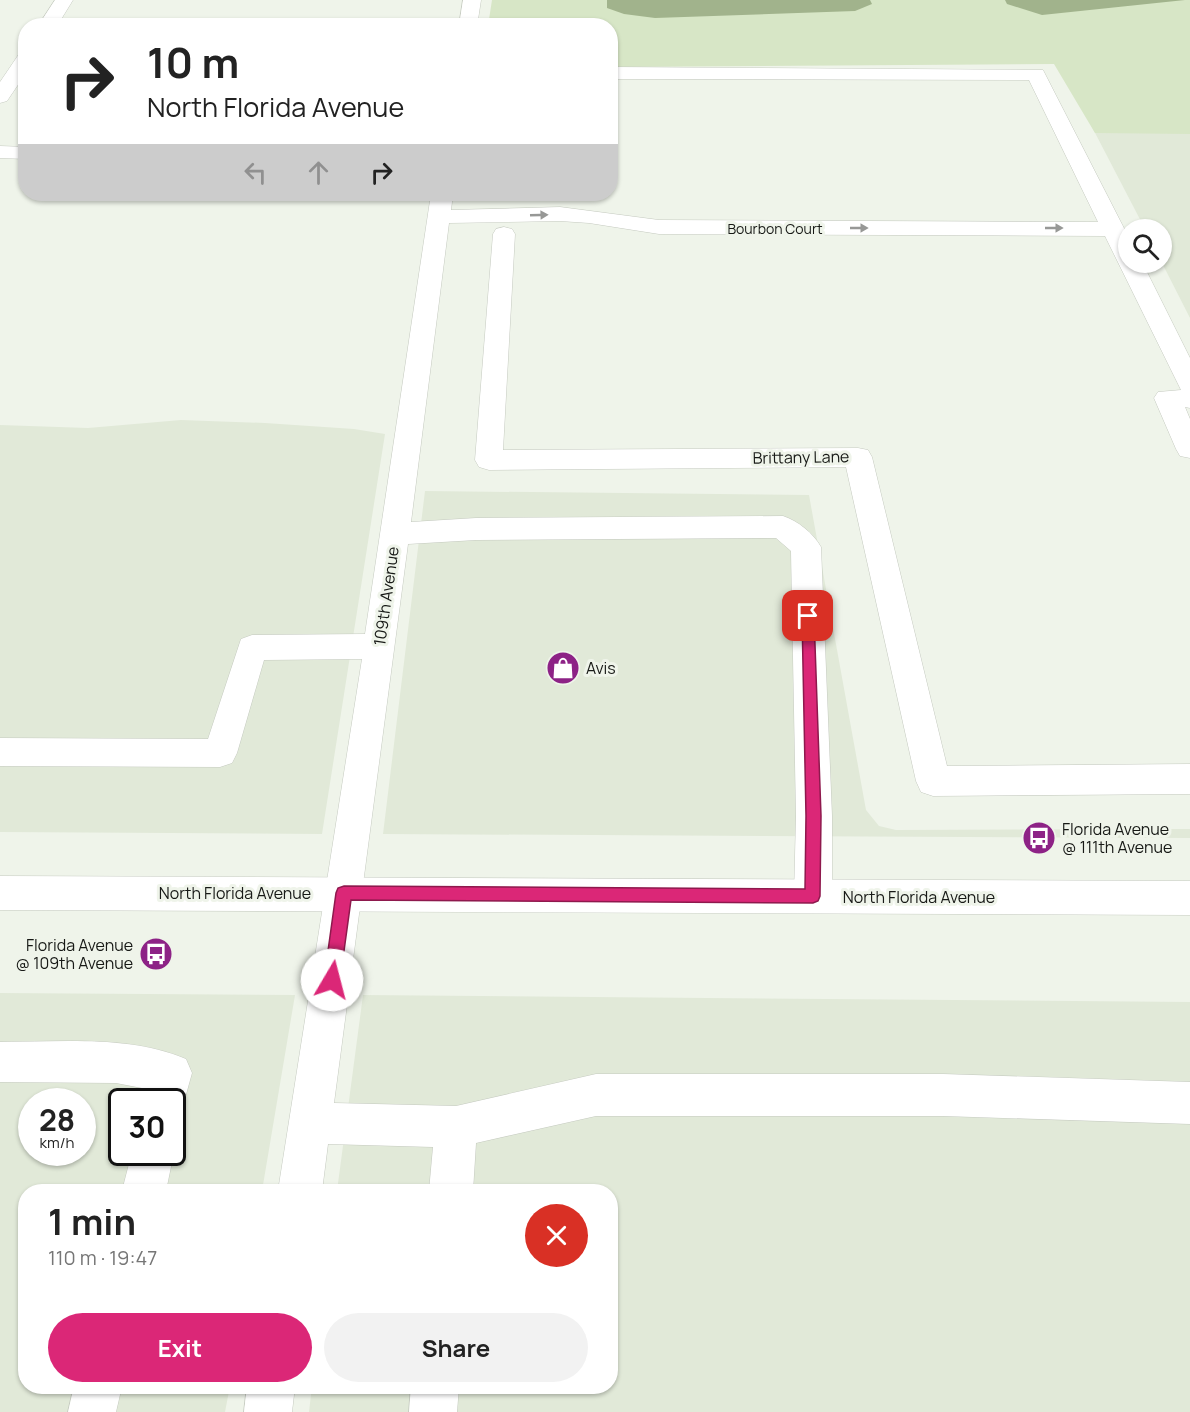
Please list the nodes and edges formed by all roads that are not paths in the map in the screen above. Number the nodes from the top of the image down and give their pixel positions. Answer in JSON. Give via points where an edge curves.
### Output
{"nodes":[{"id":1,"x":64,"y":0,"type":"edge"},
{"id":2,"x":472,"y":0,"type":"edge"},
{"id":3,"x":52,"y":18,"type":"edge"},
{"id":4,"x":469,"y":18,"type":"edge"},
{"id":5,"x":18,"y":70,"type":"edge"},
{"id":6,"x":618,"y":73,"type":"edge"},
{"id":7,"x":0,"y":97,"type":"edge"},
{"id":8,"x":0,"y":153,"type":"edge"},
{"id":9,"x":18,"y":153,"type":"edge"},
{"id":10,"x":441,"y":201,"type":"edge"},
{"id":11,"x":438,"y":217,"type":"junction"},
{"id":12,"x":1113,"y":229,"type":"junction"},
{"id":13,"x":504,"y":234,"type":"dead end"},
{"id":14,"x":1118,"y":239,"type":"edge"},
{"id":15,"x":1135,"y":273,"type":"edge"},
{"id":16,"x":1190,"y":384,"type":"edge"},
{"id":17,"x":1190,"y":399,"type":"edge"},
{"id":18,"x":1190,"y":449,"type":"edge"},
{"id":19,"x":395,"y":534,"type":"junction"},
{"id":20,"x":379,"y":646,"type":"junction"},
{"id":21,"x":0,"y":752,"type":"edge"},
{"id":22,"x":1190,"y":779,"type":"edge"},
{"id":23,"x":0,"y":893,"type":"edge"},
{"id":24,"x":344,"y":893,"type":"junction"},
{"id":25,"x":813,"y":896,"type":"junction"},
{"id":26,"x":1188,"y":902,"type":"edge"},
{"id":27,"x":0,"y":1062,"type":"edge"},
{"id":28,"x":168,"y":1088,"type":"edge"},
{"id":29,"x":1190,"y":1103,"type":"edge"},
{"id":30,"x":310,"y":1123,"type":"junction"},
{"id":31,"x":456,"y":1127,"type":"junction"},
{"id":32,"x":150,"y":1166,"type":"edge"},
{"id":33,"x":146,"y":1184,"type":"edge"},
{"id":34,"x":301,"y":1184,"type":"edge"},
{"id":35,"x":452,"y":1184,"type":"edge"},
{"id":36,"x":97,"y":1394,"type":"edge"},
{"id":37,"x":271,"y":1394,"type":"edge"},
{"id":38,"x":434,"y":1394,"type":"edge"},
{"id":39,"x":92,"y":1412,"type":"edge"},
{"id":40,"x":268,"y":1412,"type":"edge"},
{"id":41,"x":433,"y":1412,"type":"edge"}],
"edges":[{"from":1,"to":3,"type":"street"},
{"from":2,"to":4,"type":"street"},
{"from":5,"to":7,"type":"street"},
{"from":6,"to":12,"type":"street","via":[[1036,74]]},
{"from":8,"to":9,"type":"street"},
{"from":10,"to":11,"type":"street","name":"109th Avenue"},
{"from":11,"to":12,"type":"street","name":"Bourbon Court","one_way":true,"via":[[560,214],[659,227]]},
{"from":11,"to":19,"type":"street","name":"109th Avenue"},
{"from":12,"to":14,"type":"street"},
{"from":13,"to":22,"type":"street","name":"Brittany Lane","via":[[489,460],[858,457],[933,781]]},
{"from":15,"to":16,"type":"street"},
{"from":17,"to":18,"type":"street","via":[[1167,398]]},
{"from":19,"to":20,"type":"street","name":"109th Avenue"},
{"from":19,"to":25,"type":"street","via":[[476,529],[783,528],[807,547]]},
{"from":20,"to":21,"type":"street","via":[[252,648],[220,753]]},
{"from":20,"to":24,"type":"street","name":"109th Avenue"},
{"from":23,"to":24,"type":"street","name":"North Florida Avenue"},
{"from":24,"to":25,"type":"street","name":"North Florida Avenue"},
{"from":24,"to":30,"type":"street","name":"109th Avenue"},
{"from":25,"to":26,"type":"street","name":"North Florida Avenue"},
{"from":27,"to":28,"type":"street","via":[[116,1063],[172,1072]]},
{"from":29,"to":31,"type":"street","via":[[943,1095],[596,1095]]},
{"from":30,"to":31,"type":"street"},
{"from":30,"to":34,"type":"street","name":"109th Avenue"},
{"from":31,"to":35,"type":"street"},
{"from":32,"to":33,"type":"street"},
{"from":36,"to":39,"type":"street"},
{"from":37,"to":40,"type":"street"},
{"from":38,"to":41,"type":"street"}]}
